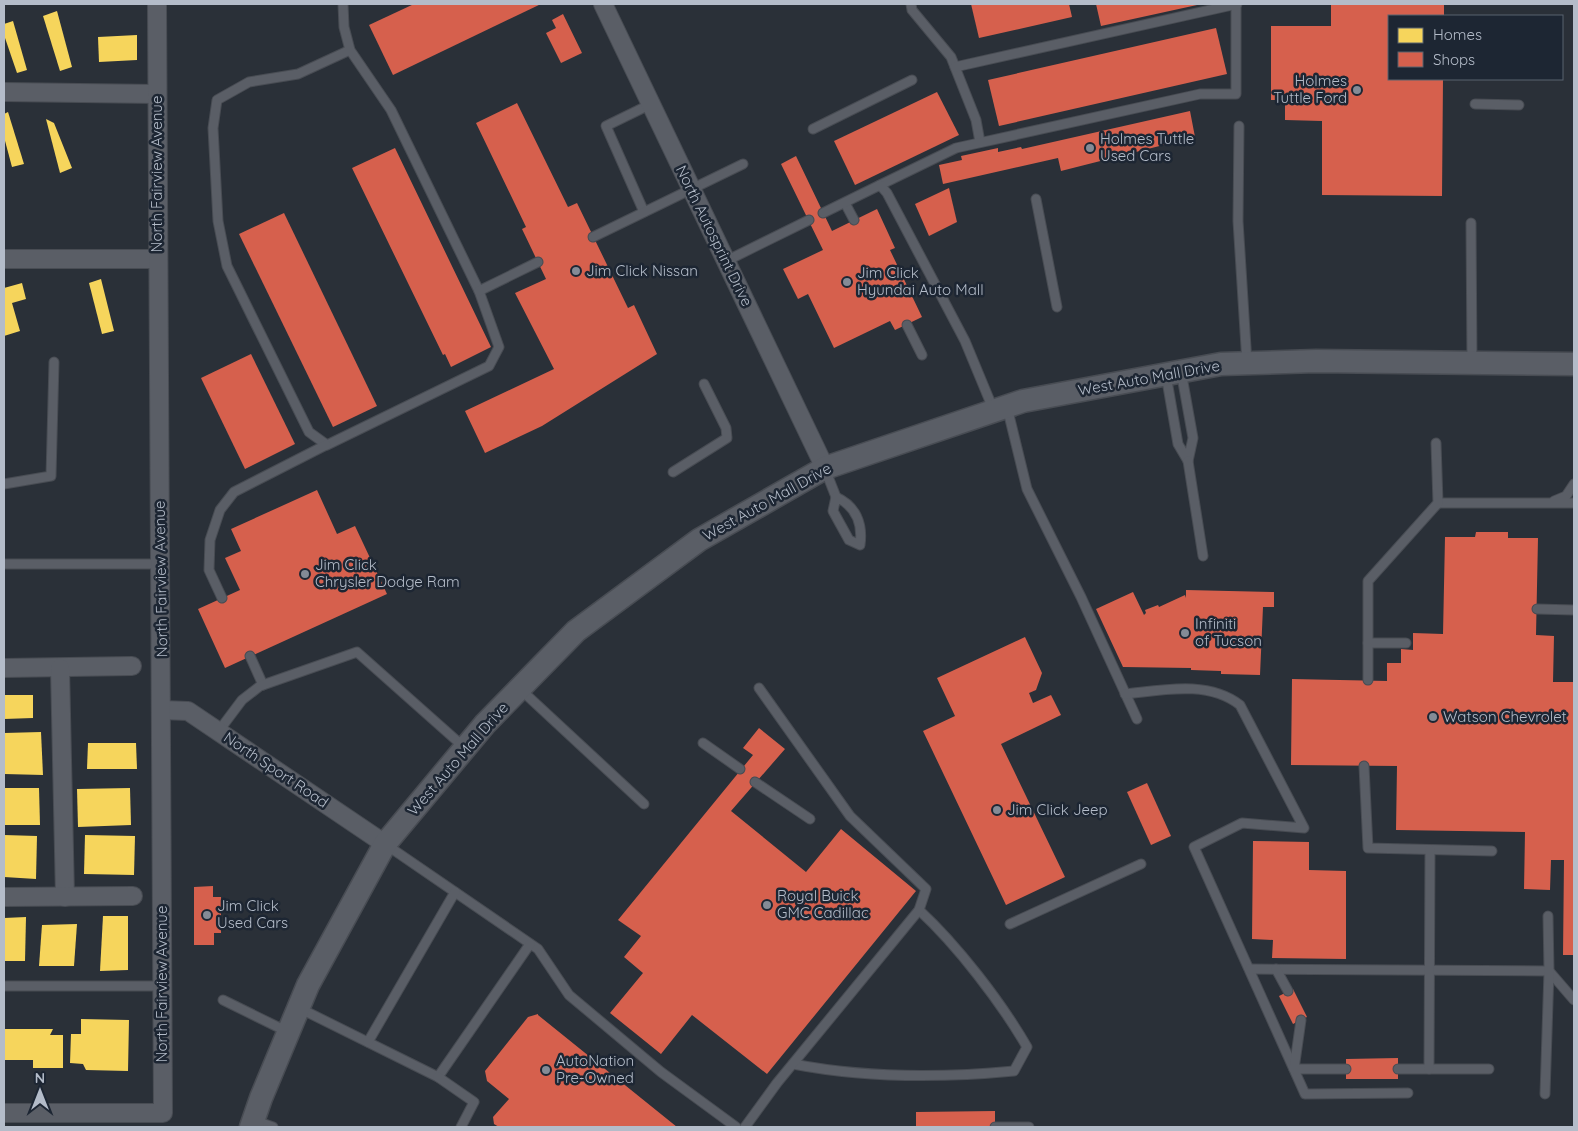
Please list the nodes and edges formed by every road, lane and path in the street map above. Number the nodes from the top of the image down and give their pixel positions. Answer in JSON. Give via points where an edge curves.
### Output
{"nodes":[{"id":1,"x":157,"y":4,"type":"edge"},
{"id":2,"x":344,"y":4,"type":"edge"},
{"id":3,"x":603,"y":4,"type":"edge"},
{"id":4,"x":911,"y":4,"type":"edge"},
{"id":5,"x":1236,"y":5,"type":"edge"},
{"id":6,"x":350,"y":50,"type":"junction"},
{"id":7,"x":956,"y":67,"type":"junction"},
{"id":8,"x":912,"y":80,"type":"dead end"},
{"id":9,"x":4,"y":92,"type":"edge"},
{"id":10,"x":157,"y":94,"type":"junction"},
{"id":11,"x":651,"y":104,"type":"junction"},
{"id":12,"x":1474,"y":104,"type":"dead end"},
{"id":13,"x":1519,"y":105,"type":"dead end"},
{"id":14,"x":1239,"y":126,"type":"dead end"},
{"id":15,"x":813,"y":129,"type":"dead end"},
{"id":16,"x":980,"y":142,"type":"junction"},
{"id":17,"x":743,"y":164,"type":"dead end"},
{"id":18,"x":880,"y":185,"type":"junction"},
{"id":19,"x":692,"y":190,"type":"junction"},
{"id":20,"x":1036,"y":199,"type":"dead end"},
{"id":21,"x":845,"y":202,"type":"junction"},
{"id":22,"x":644,"y":212,"type":"junction"},
{"id":23,"x":823,"y":213,"type":"dead end"},
{"id":24,"x":809,"y":220,"type":"dead end"},
{"id":25,"x":854,"y":220,"type":"dead end"},
{"id":26,"x":1471,"y":224,"type":"dead end"},
{"id":27,"x":593,"y":237,"type":"dead end"},
{"id":28,"x":158,"y":259,"type":"junction"},
{"id":29,"x":4,"y":260,"type":"edge"},
{"id":30,"x":726,"y":261,"type":"junction"},
{"id":31,"x":538,"y":262,"type":"dead end"},
{"id":32,"x":479,"y":291,"type":"junction"},
{"id":33,"x":1058,"y":308,"type":"dead end"},
{"id":34,"x":907,"y":325,"type":"dead end"},
{"id":35,"x":922,"y":355,"type":"dead end"},
{"id":36,"x":54,"y":362,"type":"dead end"},
{"id":37,"x":1472,"y":362,"type":"junction"},
{"id":38,"x":1248,"y":363,"type":"junction"},
{"id":39,"x":1574,"y":364,"type":"edge"},
{"id":40,"x":1173,"y":373,"type":"junction"},
{"id":41,"x":704,"y":384,"type":"dead end"},
{"id":42,"x":1001,"y":409,"type":"junction"},
{"id":43,"x":1436,"y":443,"type":"dead end"},
{"id":44,"x":326,"y":445,"type":"junction"},
{"id":45,"x":1188,"y":461,"type":"junction"},
{"id":46,"x":825,"y":468,"type":"junction"},
{"id":47,"x":673,"y":472,"type":"dead end"},
{"id":48,"x":4,"y":484,"type":"edge"},
{"id":49,"x":1574,"y":484,"type":"edge"},
{"id":50,"x":836,"y":498,"type":"junction"},
{"id":51,"x":1552,"y":502,"type":"junction"},
{"id":52,"x":1438,"y":503,"type":"junction"},
{"id":53,"x":1574,"y":504,"type":"edge"},
{"id":54,"x":1202,"y":556,"type":"dead end"},
{"id":55,"x":4,"y":564,"type":"edge"},
{"id":56,"x":161,"y":564,"type":"junction"},
{"id":57,"x":222,"y":598,"type":"dead end"},
{"id":58,"x":1537,"y":610,"type":"dead end"},
{"id":59,"x":1574,"y":610,"type":"edge"},
{"id":60,"x":1368,"y":643,"type":"junction"},
{"id":61,"x":1406,"y":643,"type":"dead end"},
{"id":62,"x":250,"y":656,"type":"dead end"},
{"id":63,"x":132,"y":666,"type":"dead end"},
{"id":64,"x":4,"y":668,"type":"edge"},
{"id":65,"x":60,"y":668,"type":"junction"},
{"id":66,"x":1368,"y":680,"type":"dead end"},
{"id":67,"x":263,"y":685,"type":"junction"},
{"id":68,"x":519,"y":688,"type":"junction"},
{"id":69,"x":759,"y":688,"type":"dead end"},
{"id":70,"x":1125,"y":694,"type":"junction"},
{"id":71,"x":162,"y":710,"type":"junction"},
{"id":72,"x":1137,"y":719,"type":"dead end"},
{"id":73,"x":218,"y":732,"type":"junction"},
{"id":74,"x":703,"y":744,"type":"dead end"},
{"id":75,"x":465,"y":748,"type":"junction"},
{"id":76,"x":1364,"y":766,"type":"dead end"},
{"id":77,"x":740,"y":769,"type":"dead end"},
{"id":78,"x":755,"y":782,"type":"dead end"},
{"id":79,"x":644,"y":804,"type":"dead end"},
{"id":80,"x":810,"y":819,"type":"dead end"},
{"id":81,"x":385,"y":844,"type":"junction"},
{"id":82,"x":1430,"y":850,"type":"junction"},
{"id":83,"x":1492,"y":851,"type":"dead end"},
{"id":84,"x":1141,"y":864,"type":"dead end"},
{"id":85,"x":455,"y":892,"type":"junction"},
{"id":86,"x":133,"y":896,"type":"dead end"},
{"id":87,"x":4,"y":897,"type":"edge"},
{"id":88,"x":65,"y":897,"type":"junction"},
{"id":89,"x":919,"y":910,"type":"junction"},
{"id":90,"x":1548,"y":916,"type":"dead end"},
{"id":91,"x":1010,"y":924,"type":"dead end"},
{"id":92,"x":530,"y":944,"type":"junction"},
{"id":93,"x":1250,"y":969,"type":"junction"},
{"id":94,"x":1276,"y":969,"type":"junction"},
{"id":95,"x":1430,"y":970,"type":"junction"},
{"id":96,"x":1549,"y":970,"type":"junction"},
{"id":97,"x":4,"y":986,"type":"edge"},
{"id":98,"x":162,"y":986,"type":"junction"},
{"id":99,"x":1288,"y":991,"type":"dead end"},
{"id":100,"x":223,"y":1000,"type":"dead end"},
{"id":101,"x":1574,"y":1000,"type":"edge"},
{"id":102,"x":298,"y":1008,"type":"junction"},
{"id":103,"x":1301,"y":1020,"type":"dead end"},
{"id":104,"x":288,"y":1032,"type":"junction"},
{"id":105,"x":368,"y":1042,"type":"junction"},
{"id":106,"x":793,"y":1064,"type":"junction"},
{"id":107,"x":1294,"y":1069,"type":"junction"},
{"id":108,"x":1346,"y":1069,"type":"dead end"},
{"id":109,"x":1398,"y":1069,"type":"dead end"},
{"id":110,"x":1429,"y":1069,"type":"junction"},
{"id":111,"x":1489,"y":1069,"type":"dead end"},
{"id":112,"x":438,"y":1077,"type":"junction"},
{"id":113,"x":1408,"y":1093,"type":"dead end"},
{"id":114,"x":1545,"y":1094,"type":"dead end"},
{"id":115,"x":4,"y":1113,"type":"edge"},
{"id":116,"x":259,"y":1125,"type":"edge"},
{"id":117,"x":461,"y":1127,"type":"edge"},
{"id":118,"x":736,"y":1127,"type":"edge"},
{"id":119,"x":745,"y":1127,"type":"edge"},
{"id":120,"x":995,"y":1127,"type":"edge"},
{"id":121,"x":1030,"y":1127,"type":"edge"}],
"edges":[{"from":1,"to":10,"type":"street","name":"North Fairview Avenue"},
{"from":2,"to":6,"type":"lane","via":[[344,27]]},
{"from":3,"to":11,"type":"street","name":"North Autosprint Drive"},
{"from":4,"to":7,"type":"lane","via":[[912,10]]},
{"from":5,"to":7,"type":"lane"},
{"from":5,"to":16,"type":"lane","via":[[1236,94],[1200,94]]},
{"from":6,"to":32,"type":"lane","via":[[391,110]]},
{"from":6,"to":44,"type":"lane","via":[[298,74],[249,82],[217,100],[213,128],[218,221],[227,266],[308,432]]},
{"from":7,"to":16,"type":"lane","via":[[976,120]]},
{"from":8,"to":15,"type":"lane"},
{"from":9,"to":10,"type":"street"},
{"from":10,"to":28,"type":"street","name":"North Fairview Avenue"},
{"from":11,"to":19,"type":"street","name":"North Autosprint Drive"},
{"from":11,"to":22,"type":"lane","via":[[606,126]]},
{"from":12,"to":13,"type":"lane"},
{"from":14,"to":38,"type":"lane","via":[[1238,222]]},
{"from":16,"to":18,"type":"lane","via":[[956,148]]},
{"from":17,"to":19,"type":"lane"},
{"from":18,"to":21,"type":"lane"},
{"from":18,"to":42,"type":"lane"},
{"from":19,"to":22,"type":"lane"},
{"from":19,"to":30,"type":"street","name":"North Autosprint Drive"},
{"from":20,"to":33,"type":"lane"},
{"from":21,"to":23,"type":"lane"},
{"from":21,"to":25,"type":"lane"},
{"from":22,"to":27,"type":"lane"},
{"from":24,"to":30,"type":"lane"},
{"from":26,"to":37,"type":"lane"},
{"from":28,"to":29,"type":"street"},
{"from":28,"to":56,"type":"street","name":"North Fairview Avenue"},
{"from":30,"to":46,"type":"street","name":"North Autosprint Drive"},
{"from":31,"to":32,"type":"lane"},
{"from":32,"to":44,"type":"lane","via":[[499,347],[489,366]]},
{"from":34,"to":35,"type":"lane"},
{"from":36,"to":48,"type":"lane","via":[[51,476]]},
{"from":37,"to":38,"type":"street","name":"West Auto Mall Drive"},
{"from":37,"to":39,"type":"street","name":"West Auto Mall Drive"},
{"from":38,"to":40,"type":"street","name":"West Auto Mall Drive","via":[[1221,364]]},
{"from":40,"to":42,"type":"street","name":"West Auto Mall Drive","via":[[1023,401]]},
{"from":40,"to":45,"type":"lane","via":[[1178,444]]},
{"from":40,"to":45,"type":"lane","via":[[1193,438]]},
{"from":41,"to":47,"type":"lane","via":[[726,428],[727,438]]},
{"from":42,"to":46,"type":"street","name":"West Auto Mall Drive"},
{"from":42,"to":70,"type":"lane","via":[[1027,489]]},
{"from":43,"to":52,"type":"lane"},
{"from":44,"to":57,"type":"lane","via":[[234,492],[220,510],[210,540],[209,570]]},
{"from":45,"to":54,"type":"lane"},
{"from":46,"to":50,"type":"lane"},
{"from":46,"to":68,"type":"street","name":"West Auto Mall Drive","via":[[699,540],[576,631]]},
{"from":49,"to":51,"type":"lane","via":[[1566,496]]},
{"from":50,"to":50,"type":"lane","via":[[833,511],[848,540],[860,545],[863,530],[848,503]]},
{"from":51,"to":52,"type":"lane"},
{"from":51,"to":53,"type":"lane"},
{"from":52,"to":60,"type":"lane","via":[[1368,582]]},
{"from":55,"to":56,"type":"lane"},
{"from":56,"to":71,"type":"street","name":"North Fairview Avenue"},
{"from":58,"to":59,"type":"lane"},
{"from":60,"to":61,"type":"lane"},
{"from":60,"to":66,"type":"lane"},
{"from":62,"to":67,"type":"lane"},
{"from":63,"to":65,"type":"street"},
{"from":64,"to":65,"type":"street"},
{"from":65,"to":88,"type":"street"},
{"from":67,"to":73,"type":"lane","via":[[242,700]]},
{"from":67,"to":75,"type":"lane","via":[[357,652]]},
{"from":68,"to":75,"type":"street","name":"West Auto Mall Drive"},
{"from":68,"to":79,"type":"lane"},
{"from":69,"to":89,"type":"lane","via":[[850,816],[926,889]]},
{"from":70,"to":72,"type":"lane"},
{"from":70,"to":93,"type":"lane","via":[[1184,688],[1204,690],[1230,698],[1240,705],[1304,828],[1242,823],[1194,847]]},
{"from":71,"to":73,"type":"street","name":"North Sport Road","via":[[188,711]]},
{"from":71,"to":98,"type":"street","name":"North Fairview Avenue"},
{"from":73,"to":81,"type":"street","name":"North Sport Road"},
{"from":74,"to":77,"type":"lane"},
{"from":75,"to":81,"type":"street","name":"West Auto Mall Drive"},
{"from":76,"to":82,"type":"lane","via":[[1368,848]]},
{"from":78,"to":80,"type":"lane"},
{"from":81,"to":85,"type":"lane"},
{"from":81,"to":102,"type":"street","name":"West Auto Mall Drive"},
{"from":82,"to":83,"type":"lane"},
{"from":82,"to":95,"type":"lane"},
{"from":84,"to":91,"type":"lane"},
{"from":85,"to":92,"type":"lane"},
{"from":85,"to":105,"type":"lane"},
{"from":86,"to":88,"type":"street"},
{"from":87,"to":88,"type":"street"},
{"from":89,"to":106,"type":"lane"},
{"from":89,"to":106,"type":"lane","via":[[940,929],[1012,1022],[1026,1047],[1014,1071],[965,1076],[835,1072]]},
{"from":90,"to":96,"type":"lane"},
{"from":92,"to":112,"type":"lane"},
{"from":92,"to":118,"type":"lane","via":[[538,949],[569,995],[661,1072]]},
{"from":93,"to":94,"type":"lane"},
{"from":93,"to":107,"type":"lane"},
{"from":94,"to":95,"type":"lane"},
{"from":94,"to":99,"type":"lane"},
{"from":95,"to":96,"type":"lane"},
{"from":95,"to":110,"type":"lane"},
{"from":96,"to":101,"type":"lane"},
{"from":96,"to":114,"type":"lane"},
{"from":97,"to":98,"type":"lane"},
{"from":98,"to":115,"type":"street","name":"North Fairview Avenue","via":[[163,1113]]},
{"from":100,"to":104,"type":"lane"},
{"from":102,"to":104,"type":"street","name":"West Auto Mall Drive"},
{"from":102,"to":105,"type":"lane"},
{"from":103,"to":107,"type":"lane"},
{"from":104,"to":116,"type":"street","name":"West Auto Mall Drive"},
{"from":105,"to":112,"type":"lane"},
{"from":106,"to":119,"type":"lane"},
{"from":107,"to":108,"type":"lane"},
{"from":107,"to":113,"type":"lane","via":[[1305,1094]]},
{"from":109,"to":110,"type":"lane"},
{"from":110,"to":111,"type":"lane"},
{"from":112,"to":117,"type":"lane","via":[[474,1102]]},
{"from":120,"to":121,"type":"lane"}]}
